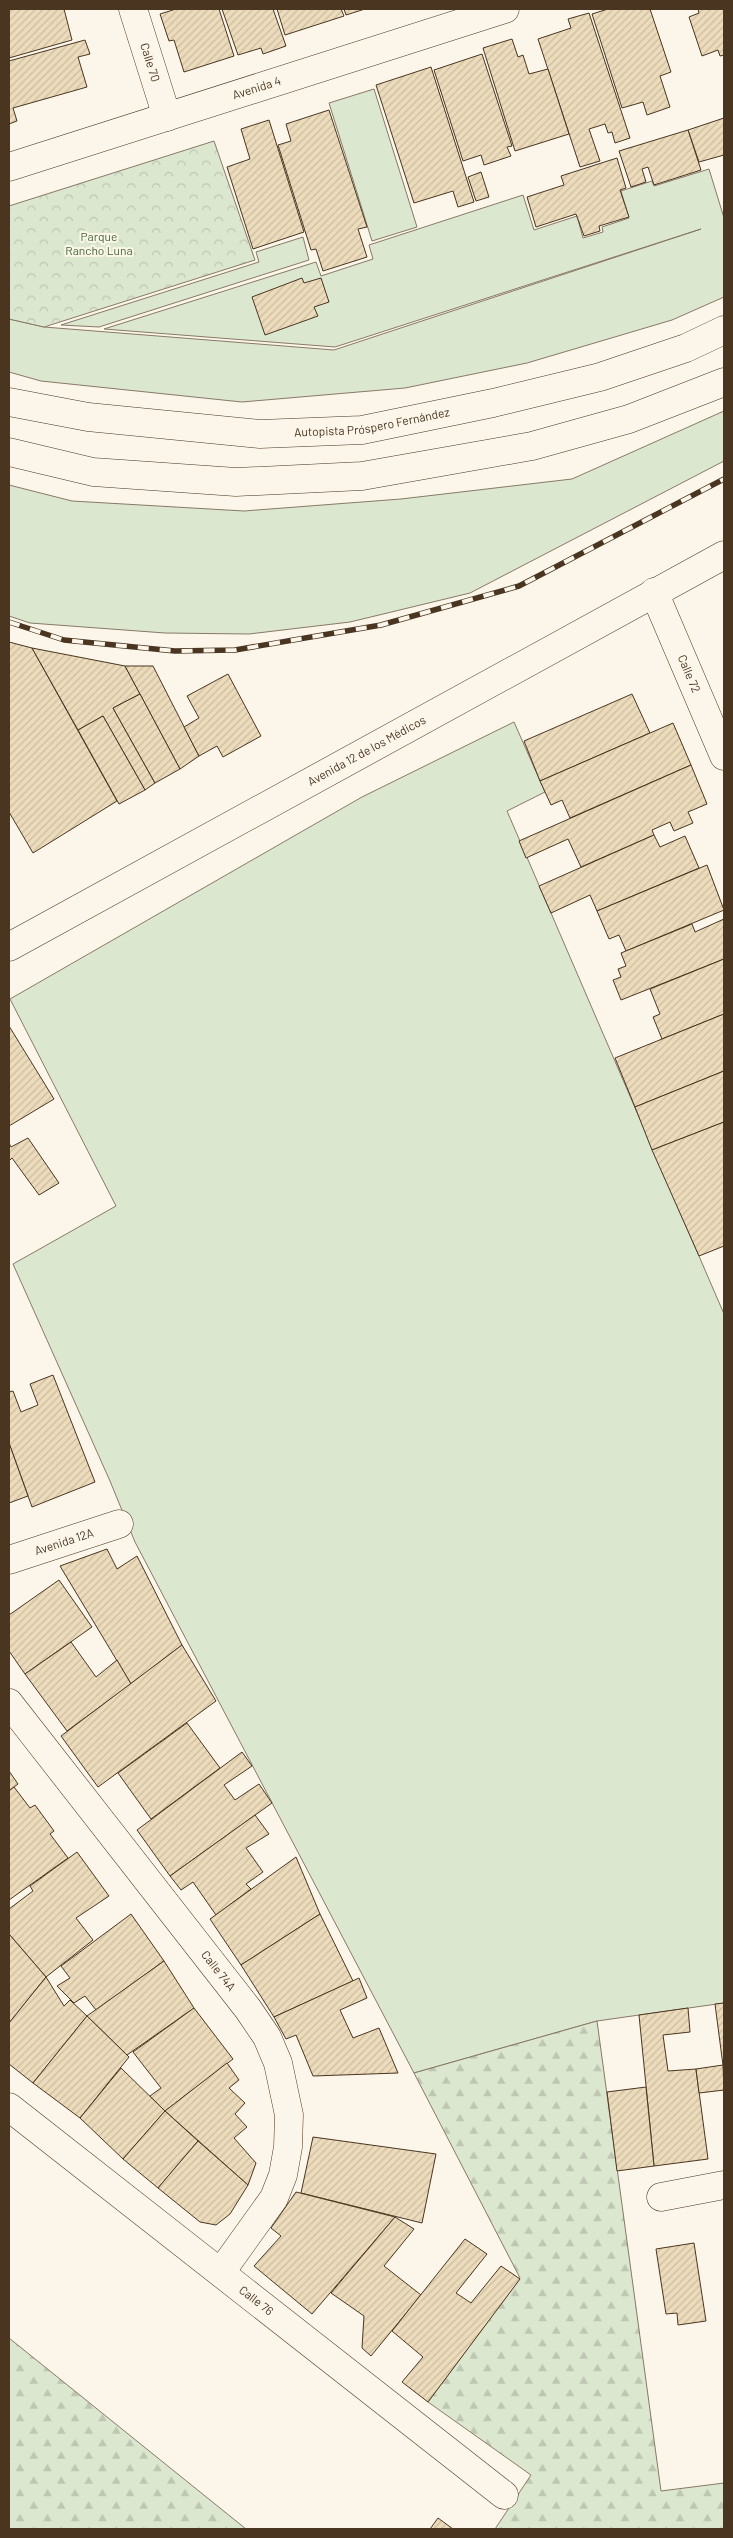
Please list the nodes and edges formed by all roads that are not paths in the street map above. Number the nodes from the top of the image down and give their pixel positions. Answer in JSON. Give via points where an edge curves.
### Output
{"nodes":[{"id":1,"x":133,"y":9,"type":"edge"},
{"id":2,"x":502,"y":9,"type":"edge"},
{"id":3,"x":168,"y":117,"type":"junction"},
{"id":4,"x":9,"y":167,"type":"edge"},
{"id":5,"x":724,"y":330,"type":"edge"},
{"id":6,"x":724,"y":382,"type":"edge"},
{"id":7,"x":9,"y":402,"type":"edge"},
{"id":8,"x":9,"y":452,"type":"edge"},
{"id":9,"x":724,"y":555,"type":"edge"},
{"id":10,"x":654,"y":592,"type":"junction"},
{"id":11,"x":724,"y":756,"type":"edge"},
{"id":12,"x":9,"y":947,"type":"edge"},
{"id":13,"x":119,"y":1524,"type":"dead end"},
{"id":14,"x":9,"y":1560,"type":"edge"},
{"id":15,"x":9,"y":1703,"type":"edge"},
{"id":16,"x":9,"y":2107,"type":"edge"},
{"id":17,"x":724,"y":2185,"type":"edge"},
{"id":18,"x":661,"y":2197,"type":"dead end"},
{"id":19,"x":221,"y":2272,"type":"junction"},
{"id":20,"x":504,"y":2494,"type":"dead end"}],
"edges":[{"from":1,"to":3,"type":"main road","name":"Calle 70"},
{"from":2,"to":3,"type":"main road","name":"Avenida 4"},
{"from":3,"to":4,"type":"main road","name":"Avenida 4"},
{"from":5,"to":7,"type":"main road","name":"Autopista Próspero Fernández","via":[[686,348],[600,377],[362,430],[260,434],[88,417]]},
{"from":6,"to":8,"type":"main road","via":[[629,419],[532,446],[362,476],[226,481],[93,472]]},
{"from":9,"to":10,"type":"main road","name":"Avenida 12 de los Médicos"},
{"from":10,"to":11,"type":"main road","name":"Calle 72"},
{"from":10,"to":12,"type":"main road","name":"Avenida 12 de los Médicos"},
{"from":13,"to":14,"type":"main road","name":"Avenida 12A"},
{"from":15,"to":19,"type":"main road","name":"Calle 74A","via":[[248,2008],[267,2037],[278,2063],[289,2114],[283,2175],[274,2198]]},
{"from":16,"to":19,"type":"main road","name":"Calle 76"},
{"from":17,"to":18,"type":"main road"},
{"from":19,"to":20,"type":"main road","name":"Calle 76"}]}
